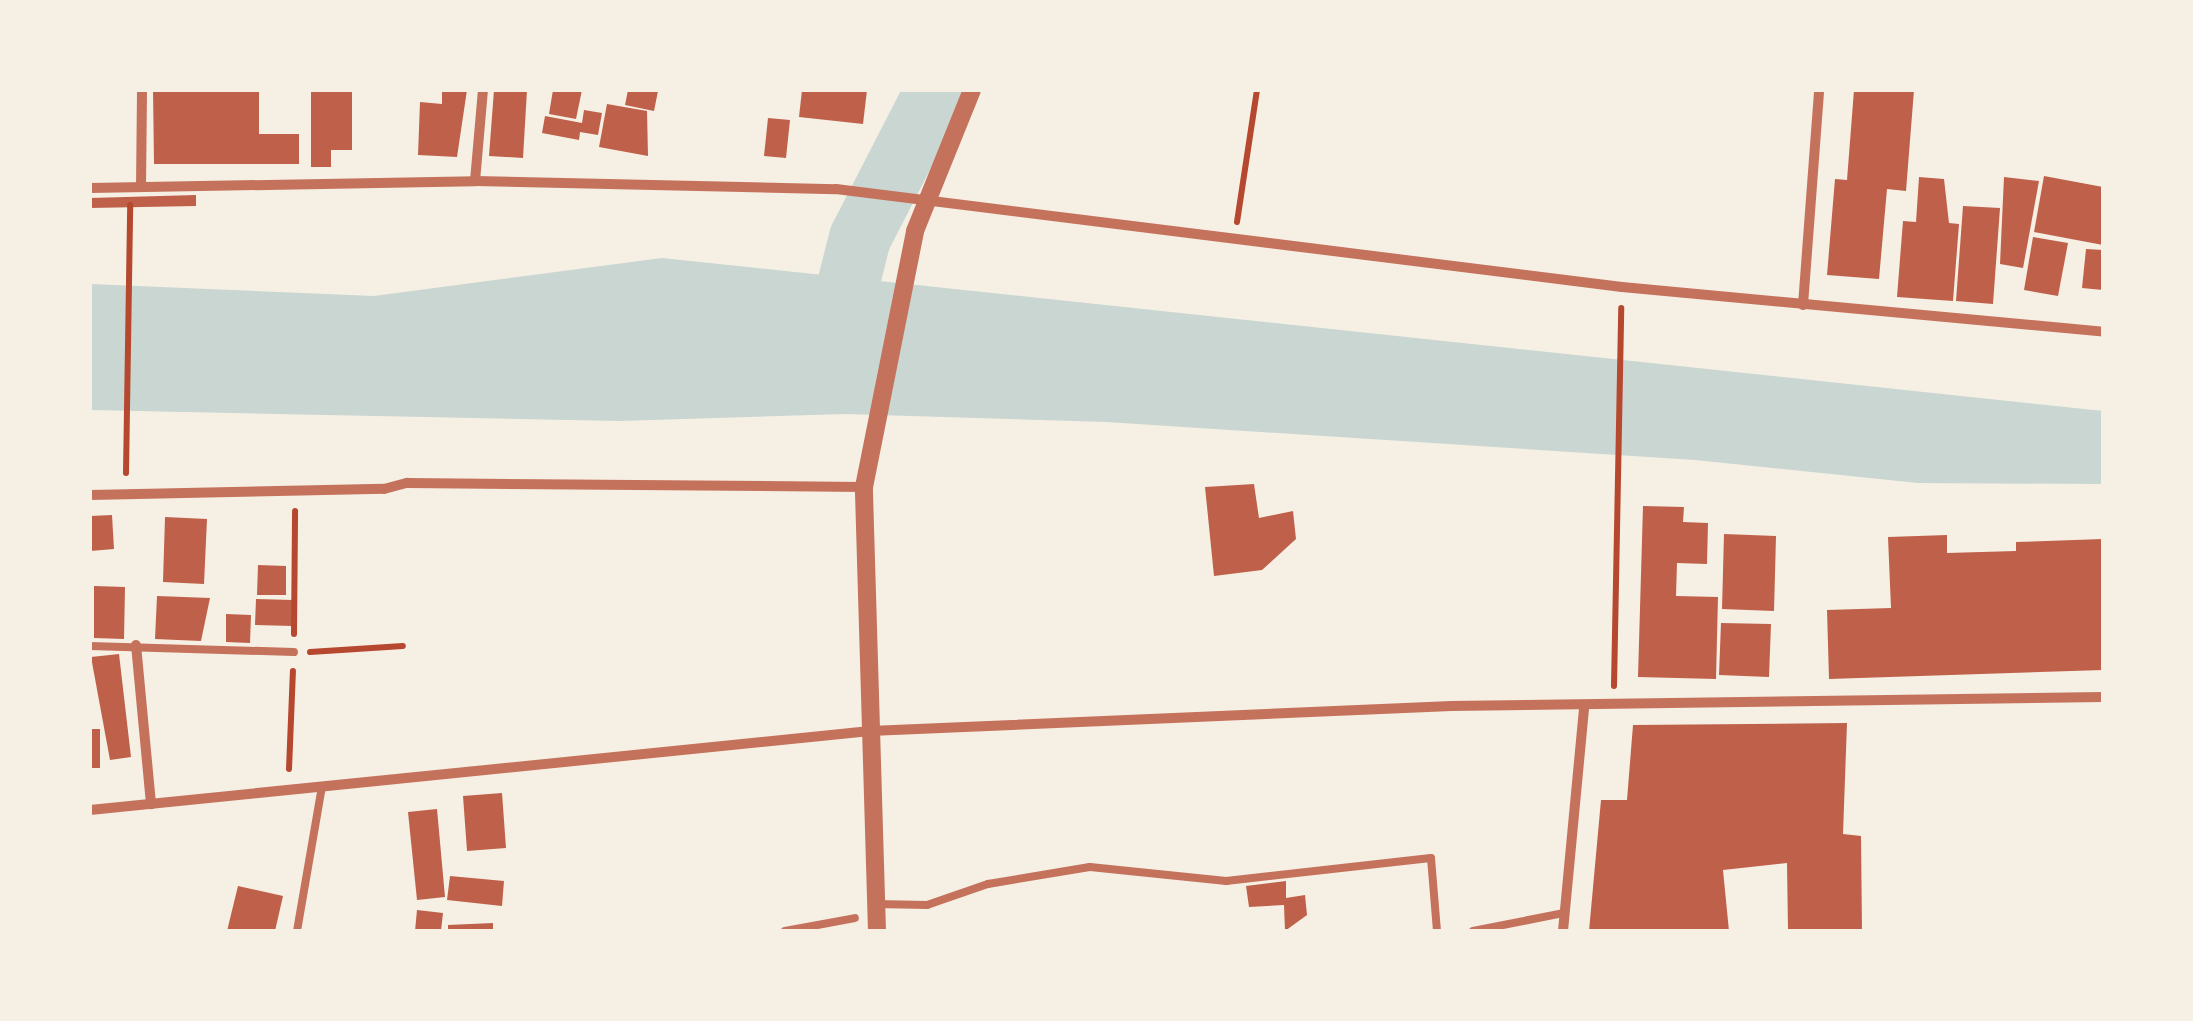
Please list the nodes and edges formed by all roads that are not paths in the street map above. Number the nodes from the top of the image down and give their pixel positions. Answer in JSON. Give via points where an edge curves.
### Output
{"nodes":[{"id":1,"x":142,"y":90,"type":"edge"},
{"id":2,"x":483,"y":90,"type":"edge"},
{"id":3,"x":972,"y":90,"type":"edge"},
{"id":4,"x":1819,"y":90,"type":"edge"},
{"id":5,"x":476,"y":181,"type":"junction"},
{"id":6,"x":141,"y":187,"type":"junction"},
{"id":7,"x":90,"y":188,"type":"edge"},
{"id":8,"x":926,"y":202,"type":"junction"},
{"id":9,"x":1803,"y":305,"type":"junction"},
{"id":10,"x":2103,"y":332,"type":"edge"},
{"id":11,"x":864,"y":487,"type":"junction"},
{"id":12,"x":90,"y":495,"type":"edge"},
{"id":13,"x":136,"y":645,"type":"junction"},
{"id":14,"x":90,"y":646,"type":"edge"},
{"id":15,"x":294,"y":652,"type":"road end"},
{"id":16,"x":2103,"y":698,"type":"edge"},
{"id":17,"x":1584,"y":707,"type":"junction"},
{"id":18,"x":870,"y":731,"type":"junction"},
{"id":19,"x":322,"y":786,"type":"junction"},
{"id":20,"x":151,"y":804,"type":"junction"},
{"id":21,"x":90,"y":810,"type":"edge"},
{"id":22,"x":875,"y":904,"type":"junction"},
{"id":23,"x":1564,"y":913,"type":"junction"},
{"id":24,"x":855,"y":918,"type":"dead end"},
{"id":25,"x":297,"y":931,"type":"edge"},
{"id":26,"x":785,"y":931,"type":"edge"},
{"id":27,"x":876,"y":931,"type":"edge"},
{"id":28,"x":1437,"y":931,"type":"edge"},
{"id":29,"x":1474,"y":931,"type":"edge"},
{"id":30,"x":1563,"y":931,"type":"edge"}],
"edges":[{"from":1,"to":6,"type":"street"},
{"from":2,"to":5,"type":"street"},
{"from":3,"to":8,"type":"street"},
{"from":4,"to":9,"type":"street"},
{"from":5,"to":6,"type":"street"},
{"from":5,"to":8,"type":"street","via":[[836,189]]},
{"from":6,"to":7,"type":"street"},
{"from":8,"to":9,"type":"street"},
{"from":8,"to":11,"type":"street"},
{"from":9,"to":10,"type":"street"},
{"from":11,"to":12,"type":"street","via":[[407,482],[384,489]]},
{"from":11,"to":18,"type":"street"},
{"from":13,"to":14,"type":"lane"},
{"from":13,"to":15,"type":"lane"},
{"from":13,"to":20,"type":"street"},
{"from":16,"to":17,"type":"street"},
{"from":17,"to":18,"type":"street","via":[[1254,712]]},
{"from":17,"to":23,"type":"street"},
{"from":18,"to":19,"type":"street"},
{"from":18,"to":22,"type":"street"},
{"from":19,"to":20,"type":"street"},
{"from":19,"to":25,"type":"lane"},
{"from":20,"to":21,"type":"street"},
{"from":22,"to":27,"type":"street"},
{"from":22,"to":28,"type":"lane","via":[[926,904],[988,884],[1090,867],[1226,881],[1430,858]]},
{"from":23,"to":29,"type":"lane"},
{"from":23,"to":30,"type":"street"},
{"from":24,"to":26,"type":"lane"}]}
